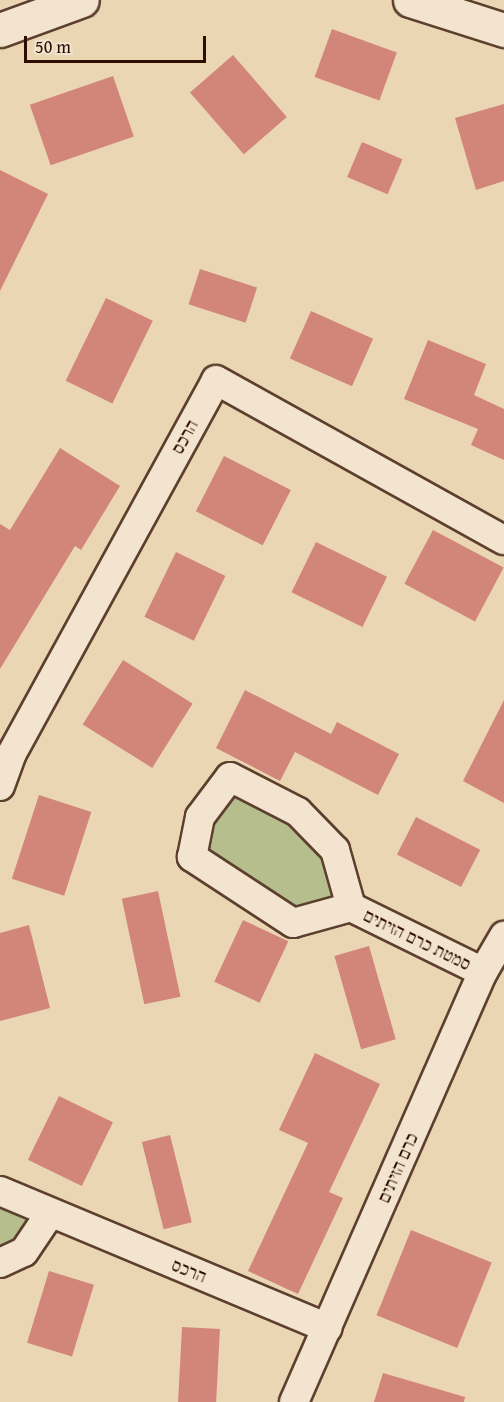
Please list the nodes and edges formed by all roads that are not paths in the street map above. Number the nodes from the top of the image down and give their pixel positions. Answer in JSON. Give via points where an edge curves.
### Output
{"nodes":[{"id":1,"x":82,"y":0,"type":"edge"},
{"id":2,"x":410,"y":0,"type":"edge"},
{"id":3,"x":0,"y":30,"type":"edge"},
{"id":4,"x":504,"y":30,"type":"edge"},
{"id":5,"x":504,"y":540,"type":"edge"},
{"id":6,"x":0,"y":786,"type":"edge"},
{"id":7,"x":351,"y":907,"type":"junction"},
{"id":8,"x":504,"y":936,"type":"edge"},
{"id":9,"x":483,"y":972,"type":"junction"},
{"id":10,"x":0,"y":1191,"type":"edge"},
{"id":11,"x":49,"y":1215,"type":"junction"},
{"id":12,"x":0,"y":1263,"type":"edge"},
{"id":13,"x":328,"y":1328,"type":"junction"},
{"id":14,"x":294,"y":1402,"type":"edge"}],
"edges":[{"from":1,"to":3,"type":"street"},
{"from":2,"to":4,"type":"street"},
{"from":5,"to":6,"type":"street","name":"הרכס","via":[[216,380],[11,755]]},
{"from":7,"to":7,"type":"street","name":"סמטת כרם הזיתים","via":[[335,850],[298,812],[230,777],[200,817],[192,857],[293,923]]},
{"from":7,"to":9,"type":"street","name":"סמטת כרם הזיתים"},
{"from":8,"to":9,"type":"street","name":"כרם הזיתים"},
{"from":9,"to":13,"type":"street","name":"כרם הזיתים"},
{"from":10,"to":11,"type":"street","name":"הרכס"},
{"from":11,"to":12,"type":"street","via":[[24,1252]]},
{"from":11,"to":13,"type":"street","name":"הרכס"},
{"from":13,"to":14,"type":"street","name":"כרם הזיתים"}]}
